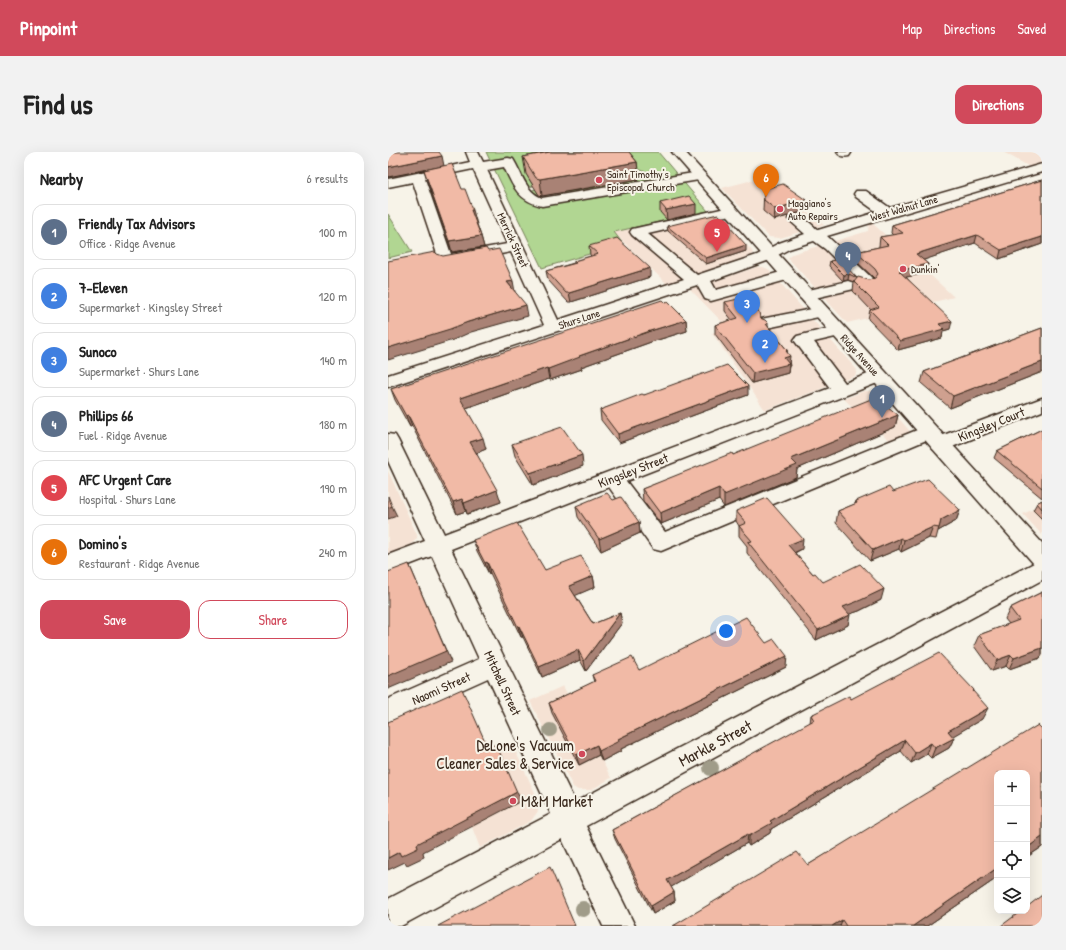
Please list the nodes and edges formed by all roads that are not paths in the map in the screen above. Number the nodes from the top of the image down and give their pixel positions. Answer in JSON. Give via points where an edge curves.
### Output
{"nodes":[{"id":1,"x":678,"y":152,"type":"edge"},
{"id":2,"x":476,"y":161,"type":"edge"},
{"id":3,"x":1042,"y":168,"type":"edge"},
{"id":4,"x":699,"y":176,"type":"junction"},
{"id":5,"x":418,"y":177,"type":"junction"},
{"id":6,"x":388,"y":183,"type":"edge"},
{"id":7,"x":861,"y":194,"type":"dead end"},
{"id":8,"x":730,"y":211,"type":"junction"},
{"id":9,"x":887,"y":212,"type":"junction"},
{"id":10,"x":795,"y":219,"type":"dead end"},
{"id":11,"x":815,"y":236,"type":"junction"},
{"id":12,"x":516,"y":247,"type":"junction"},
{"id":13,"x":769,"y":254,"type":"junction"},
{"id":14,"x":788,"y":275,"type":"junction"},
{"id":15,"x":698,"y":280,"type":"junction"},
{"id":16,"x":864,"y":282,"type":"edge"},
{"id":17,"x":848,"y":286,"type":"dead end"},
{"id":18,"x":806,"y":295,"type":"junction"},
{"id":19,"x":822,"y":312,"type":"junction"},
{"id":20,"x":767,"y":323,"type":"edge"},
{"id":21,"x":553,"y":327,"type":"junction"},
{"id":22,"x":838,"y":331,"type":"junction"},
{"id":23,"x":878,"y":376,"type":"junction"},
{"id":24,"x":388,"y":381,"type":"edge"},
{"id":25,"x":841,"y":390,"type":"junction"},
{"id":26,"x":1042,"y":404,"type":"edge"},
{"id":27,"x":935,"y":438,"type":"junction"},
{"id":28,"x":388,"y":440,"type":"edge"},
{"id":29,"x":613,"y":478,"type":"junction"},
{"id":30,"x":437,"y":545,"type":"junction"},
{"id":31,"x":1042,"y":558,"type":"edge"},
{"id":32,"x":388,"y":564,"type":"edge"},
{"id":33,"x":1042,"y":569,"type":"edge"},
{"id":34,"x":494,"y":664,"type":"junction"},
{"id":35,"x":388,"y":712,"type":"edge"},
{"id":36,"x":568,"y":821,"type":"junction"},
{"id":37,"x":388,"y":916,"type":"edge"},
{"id":38,"x":619,"y":926,"type":"edge"}],
"edges":[{"from":1,"to":4,"type":"street","name":"Ridge Avenue"},
{"from":2,"to":4,"type":"street","via":[[508,162],[530,198],[542,202]]},
{"from":2,"to":5,"type":"street"},
{"from":2,"to":12,"type":"street","name":"Merrick Street"},
{"from":3,"to":9,"type":"street","name":"West Walnut Lane"},
{"from":4,"to":8,"type":"street","name":"Ridge Avenue"},
{"from":5,"to":6,"type":"street"},
{"from":5,"to":12,"type":"street","via":[[445,260]]},
{"from":7,"to":9,"type":"street"},
{"from":8,"to":13,"type":"street","name":"Ridge Avenue"},
{"from":8,"to":15,"type":"street","via":[[637,232]]},
{"from":9,"to":11,"type":"street","name":"West Walnut Lane"},
{"from":10,"to":11,"type":"street"},
{"from":11,"to":13,"type":"street","name":"West Walnut Lane"},
{"from":11,"to":16,"type":"street","via":[[840,254],[867,282]]},
{"from":12,"to":21,"type":"street","name":"Merrick Street"},
{"from":13,"to":14,"type":"street","name":"Ridge Avenue"},
{"from":13,"to":15,"type":"street","name":"Shurs Lane","via":[[753,262]]},
{"from":14,"to":15,"type":"street","via":[[711,296]]},
{"from":14,"to":18,"type":"street","name":"Ridge Avenue"},
{"from":15,"to":21,"type":"street","name":"Shurs Lane"},
{"from":17,"to":18,"type":"street"},
{"from":18,"to":19,"type":"street","name":"Ridge Avenue"},
{"from":19,"to":20,"type":"street"},
{"from":19,"to":22,"type":"street","name":"Ridge Avenue"},
{"from":21,"to":24,"type":"street","name":"Shurs Lane"},
{"from":22,"to":23,"type":"street","name":"Ridge Avenue"},
{"from":22,"to":25,"type":"street","via":[[803,340]]},
{"from":23,"to":25,"type":"street","name":"Kingsley Street"},
{"from":23,"to":27,"type":"street","name":"Ridge Avenue"},
{"from":25,"to":29,"type":"street","name":"Kingsley Street"},
{"from":26,"to":27,"type":"street","name":"Kingsley Court"},
{"from":27,"to":29,"type":"street","name":"Kingsley Court","via":[[662,543]]},
{"from":27,"to":31,"type":"street","name":"Ridge Avenue"},
{"from":28,"to":30,"type":"street","name":"Mitchell Street"},
{"from":29,"to":30,"type":"street","name":"Kingsley Street"},
{"from":30,"to":32,"type":"street","name":"Kingsley Street"},
{"from":30,"to":34,"type":"street","name":"Mitchell Street"},
{"from":33,"to":36,"type":"street","name":"Markle Street"},
{"from":34,"to":35,"type":"street","name":"Naomi Street"},
{"from":34,"to":36,"type":"street","name":"Mitchell Street"},
{"from":36,"to":37,"type":"street","name":"Markle Street"},
{"from":36,"to":38,"type":"street","name":"Mitchell Street"}]}
